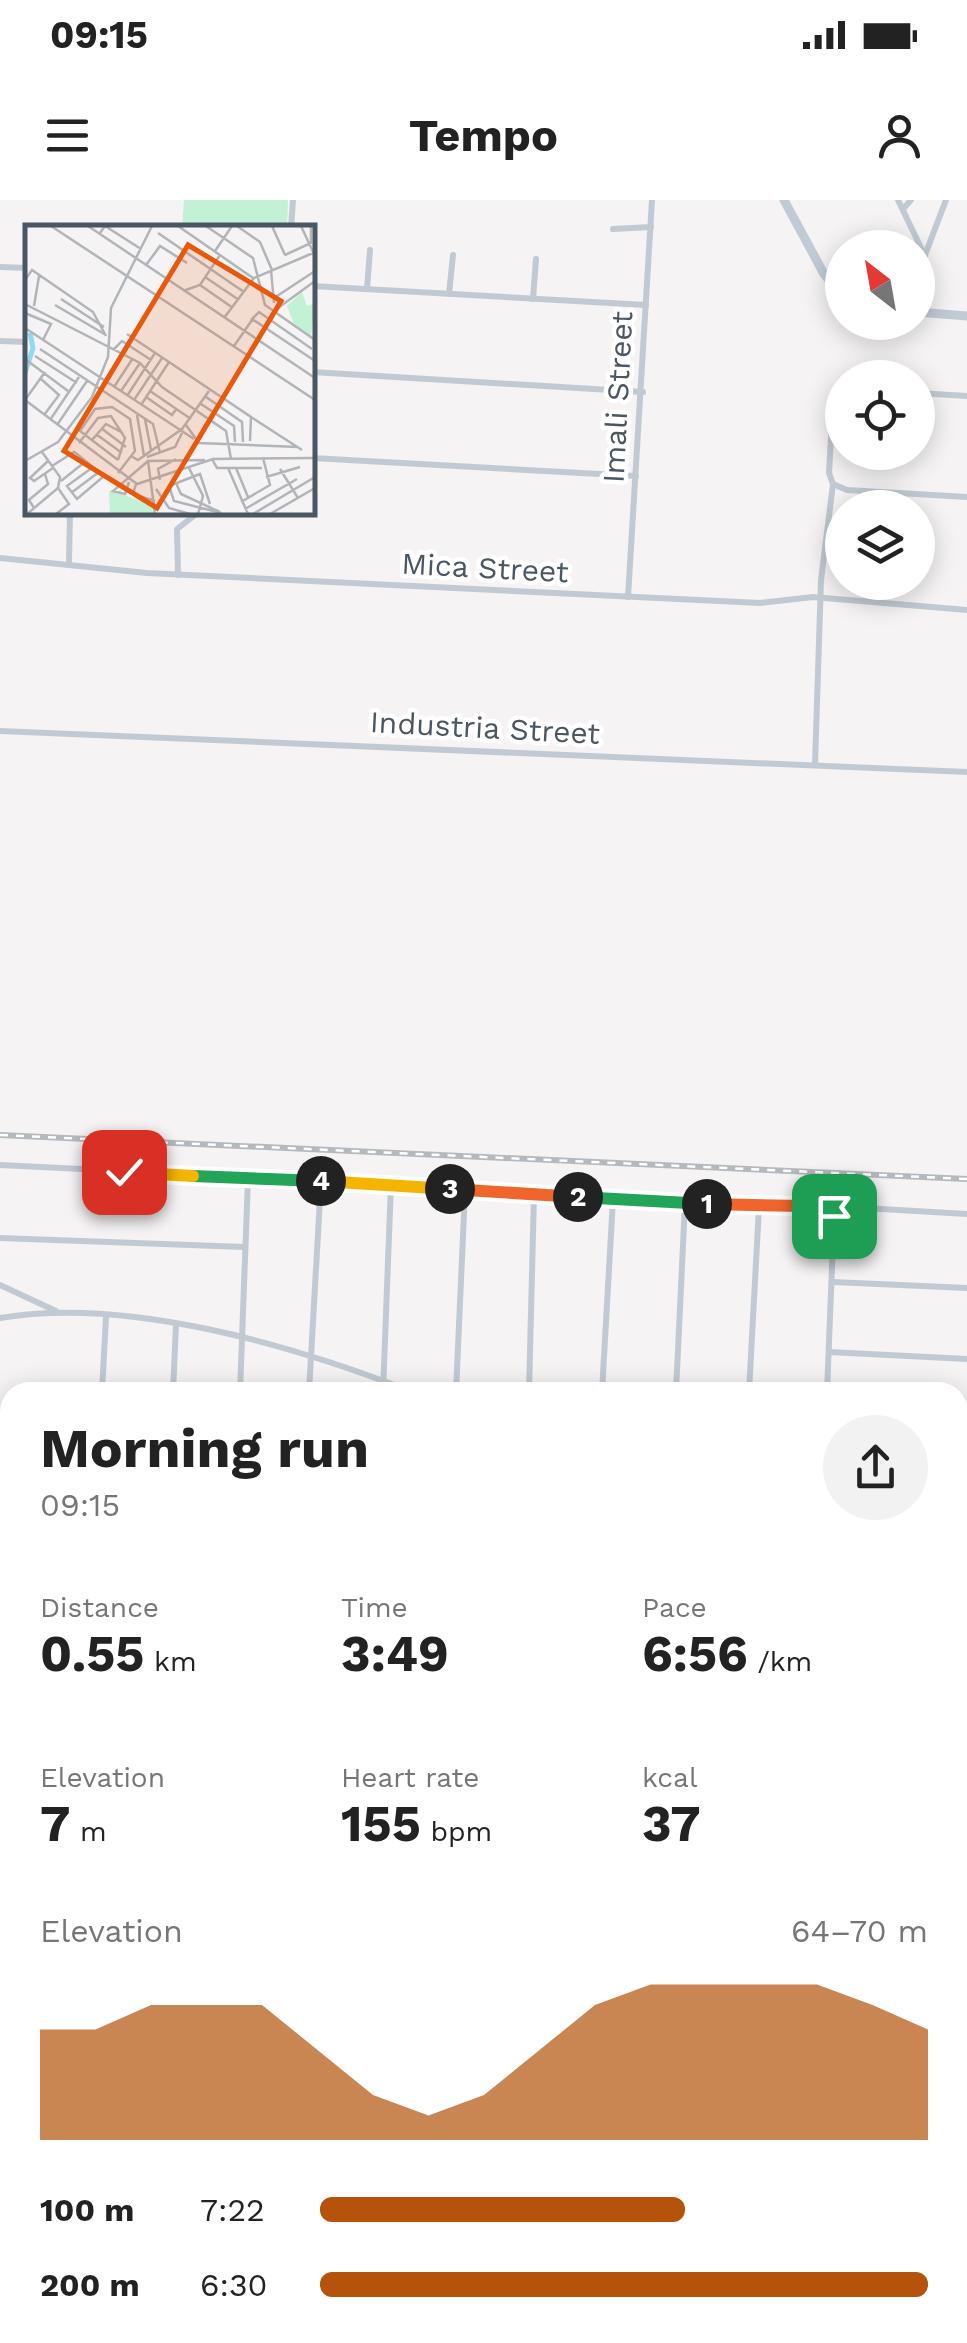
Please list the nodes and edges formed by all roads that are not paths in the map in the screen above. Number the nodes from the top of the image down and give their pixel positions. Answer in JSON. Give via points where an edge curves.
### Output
{"nodes":[{"id":1,"x":292,"y":200,"type":"edge"},
{"id":2,"x":652,"y":200,"type":"edge"},
{"id":3,"x":784,"y":200,"type":"edge"},
{"id":4,"x":898,"y":200,"type":"edge"},
{"id":5,"x":911,"y":200,"type":"edge"},
{"id":6,"x":946,"y":200,"type":"edge"},
{"id":7,"x":902,"y":210,"type":"junction"},
{"id":8,"x":291,"y":225,"type":"edge"},
{"id":9,"x":651,"y":227,"type":"junction"},
{"id":10,"x":612,"y":228,"type":"dead end"},
{"id":11,"x":912,"y":230,"type":"edge"},
{"id":12,"x":935,"y":230,"type":"edge"},
{"id":13,"x":370,"y":250,"type":"dead end"},
{"id":14,"x":454,"y":255,"type":"dead end"},
{"id":15,"x":536,"y":260,"type":"dead end"},
{"id":16,"x":0,"y":267,"type":"edge"},
{"id":17,"x":25,"y":268,"type":"edge"},
{"id":18,"x":825,"y":275,"type":"edge"},
{"id":19,"x":315,"y":286,"type":"edge"},
{"id":20,"x":367,"y":290,"type":"junction"},
{"id":21,"x":450,"y":294,"type":"junction"},
{"id":22,"x":533,"y":299,"type":"junction"},
{"id":23,"x":646,"y":305,"type":"junction"},
{"id":24,"x":935,"y":313,"type":"edge"},
{"id":25,"x":967,"y":316,"type":"edge"},
{"id":26,"x":315,"y":372,"type":"edge"},
{"id":27,"x":642,"y":392,"type":"junction"},
{"id":28,"x":935,"y":394,"type":"edge"},
{"id":29,"x":967,"y":396,"type":"edge"},
{"id":30,"x":315,"y":458,"type":"edge"},
{"id":31,"x":829,"y":470,"type":"edge"},
{"id":32,"x":636,"y":476,"type":"junction"},
{"id":33,"x":833,"y":484,"type":"junction"},
{"id":34,"x":967,"y":496,"type":"edge"},
{"id":35,"x":70,"y":515,"type":"edge"},
{"id":36,"x":195,"y":515,"type":"edge"},
{"id":37,"x":0,"y":558,"type":"edge"},
{"id":38,"x":69,"y":562,"type":"junction"},
{"id":39,"x":178,"y":575,"type":"junction"},
{"id":40,"x":822,"y":597,"type":"junction"},
{"id":41,"x":628,"y":598,"type":"junction"},
{"id":42,"x":967,"y":610,"type":"edge"},
{"id":43,"x":0,"y":731,"type":"edge"},
{"id":44,"x":814,"y":765,"type":"junction"},
{"id":45,"x":967,"y":772,"type":"edge"},
{"id":46,"x":0,"y":1166,"type":"edge"},
{"id":47,"x":248,"y":1179,"type":"junction"},
{"id":48,"x":321,"y":1181,"type":"junction"},
{"id":49,"x":391,"y":1184,"type":"junction"},
{"id":50,"x":464,"y":1191,"type":"junction"},
{"id":51,"x":534,"y":1194,"type":"junction"},
{"id":52,"x":613,"y":1199,"type":"junction"},
{"id":53,"x":686,"y":1203,"type":"junction"},
{"id":54,"x":759,"y":1206,"type":"junction"},
{"id":55,"x":967,"y":1214,"type":"edge"},
{"id":56,"x":834,"y":1216,"type":"junction"},
{"id":57,"x":0,"y":1238,"type":"edge"},
{"id":58,"x":244,"y":1247,"type":"junction"},
{"id":59,"x":832,"y":1282,"type":"junction"},
{"id":60,"x":0,"y":1285,"type":"edge"},
{"id":61,"x":967,"y":1288,"type":"edge"},
{"id":62,"x":57,"y":1312,"type":"junction"},
{"id":63,"x":106,"y":1317,"type":"junction"},
{"id":64,"x":0,"y":1318,"type":"edge"},
{"id":65,"x":176,"y":1324,"type":"junction"},
{"id":66,"x":242,"y":1336,"type":"junction"},
{"id":67,"x":830,"y":1352,"type":"junction"},
{"id":68,"x":310,"y":1358,"type":"junction"},
{"id":69,"x":967,"y":1359,"type":"edge"},
{"id":70,"x":383,"y":1381,"type":"joint"},
{"id":71,"x":103,"y":1382,"type":"edge"},
{"id":72,"x":173,"y":1382,"type":"edge"},
{"id":73,"x":240,"y":1382,"type":"edge"},
{"id":74,"x":309,"y":1382,"type":"edge"},
{"id":75,"x":456,"y":1382,"type":"edge"},
{"id":76,"x":529,"y":1382,"type":"edge"},
{"id":77,"x":603,"y":1382,"type":"edge"},
{"id":78,"x":677,"y":1382,"type":"edge"},
{"id":79,"x":750,"y":1382,"type":"edge"},
{"id":80,"x":828,"y":1382,"type":"edge"}],
"edges":[{"from":1,"to":8,"type":"street"},
{"from":2,"to":9,"type":"street","name":"Imali Street"},
{"from":3,"to":18,"type":"street"},
{"from":4,"to":7,"type":"street"},
{"from":5,"to":7,"type":"street"},
{"from":6,"to":12,"type":"street"},
{"from":7,"to":11,"type":"street"},
{"from":9,"to":10,"type":"street"},
{"from":9,"to":23,"type":"street","name":"Imali Street"},
{"from":13,"to":20,"type":"street"},
{"from":14,"to":21,"type":"street"},
{"from":15,"to":22,"type":"street"},
{"from":16,"to":17,"type":"street"},
{"from":19,"to":20,"type":"street"},
{"from":20,"to":21,"type":"street"},
{"from":21,"to":22,"type":"street"},
{"from":22,"to":23,"type":"street"},
{"from":23,"to":27,"type":"street","name":"Imali Street"},
{"from":24,"to":25,"type":"street"},
{"from":26,"to":27,"type":"street"},
{"from":27,"to":32,"type":"street","name":"Imali Street"},
{"from":28,"to":29,"type":"street"},
{"from":30,"to":32,"type":"street"},
{"from":31,"to":33,"type":"street"},
{"from":32,"to":41,"type":"street","name":"Imali Street"},
{"from":33,"to":34,"type":"street"},
{"from":33,"to":40,"type":"street"},
{"from":35,"to":38,"type":"street"},
{"from":36,"to":39,"type":"street","via":[[177,529]]},
{"from":37,"to":38,"type":"street","name":"Mica Street"},
{"from":38,"to":39,"type":"street","name":"Mica Street"},
{"from":39,"to":41,"type":"street","name":"Mica Street"},
{"from":40,"to":41,"type":"street","name":"Mica Street","via":[[760,603]]},
{"from":40,"to":42,"type":"street","name":"Mica Street"},
{"from":40,"to":44,"type":"street"},
{"from":43,"to":44,"type":"street","name":"Industria Street"},
{"from":44,"to":45,"type":"street","name":"Industria Street"},
{"from":46,"to":47,"type":"street"},
{"from":47,"to":48,"type":"street"},
{"from":47,"to":58,"type":"street"},
{"from":48,"to":49,"type":"street"},
{"from":48,"to":68,"type":"street"},
{"from":49,"to":50,"type":"street"},
{"from":49,"to":70,"type":"street"},
{"from":50,"to":51,"type":"street"},
{"from":50,"to":75,"type":"street"},
{"from":51,"to":52,"type":"street"},
{"from":51,"to":76,"type":"street"},
{"from":52,"to":53,"type":"street"},
{"from":52,"to":77,"type":"street"},
{"from":53,"to":54,"type":"street"},
{"from":53,"to":78,"type":"street"},
{"from":54,"to":56,"type":"street","via":[[802,1206]]},
{"from":54,"to":79,"type":"street"},
{"from":55,"to":56,"type":"street","via":[[864,1208]]},
{"from":56,"to":59,"type":"street"},
{"from":57,"to":58,"type":"street"},
{"from":58,"to":66,"type":"street"},
{"from":59,"to":61,"type":"street"},
{"from":59,"to":67,"type":"street"},
{"from":60,"to":62,"type":"street"},
{"from":62,"to":63,"type":"street"},
{"from":62,"to":64,"type":"street"},
{"from":63,"to":65,"type":"street"},
{"from":63,"to":71,"type":"street"},
{"from":65,"to":66,"type":"street"},
{"from":65,"to":72,"type":"street"},
{"from":66,"to":68,"type":"street"},
{"from":66,"to":73,"type":"street"},
{"from":67,"to":69,"type":"street"},
{"from":67,"to":80,"type":"street"},
{"from":68,"to":70,"type":"street"},
{"from":68,"to":74,"type":"street"}]}
